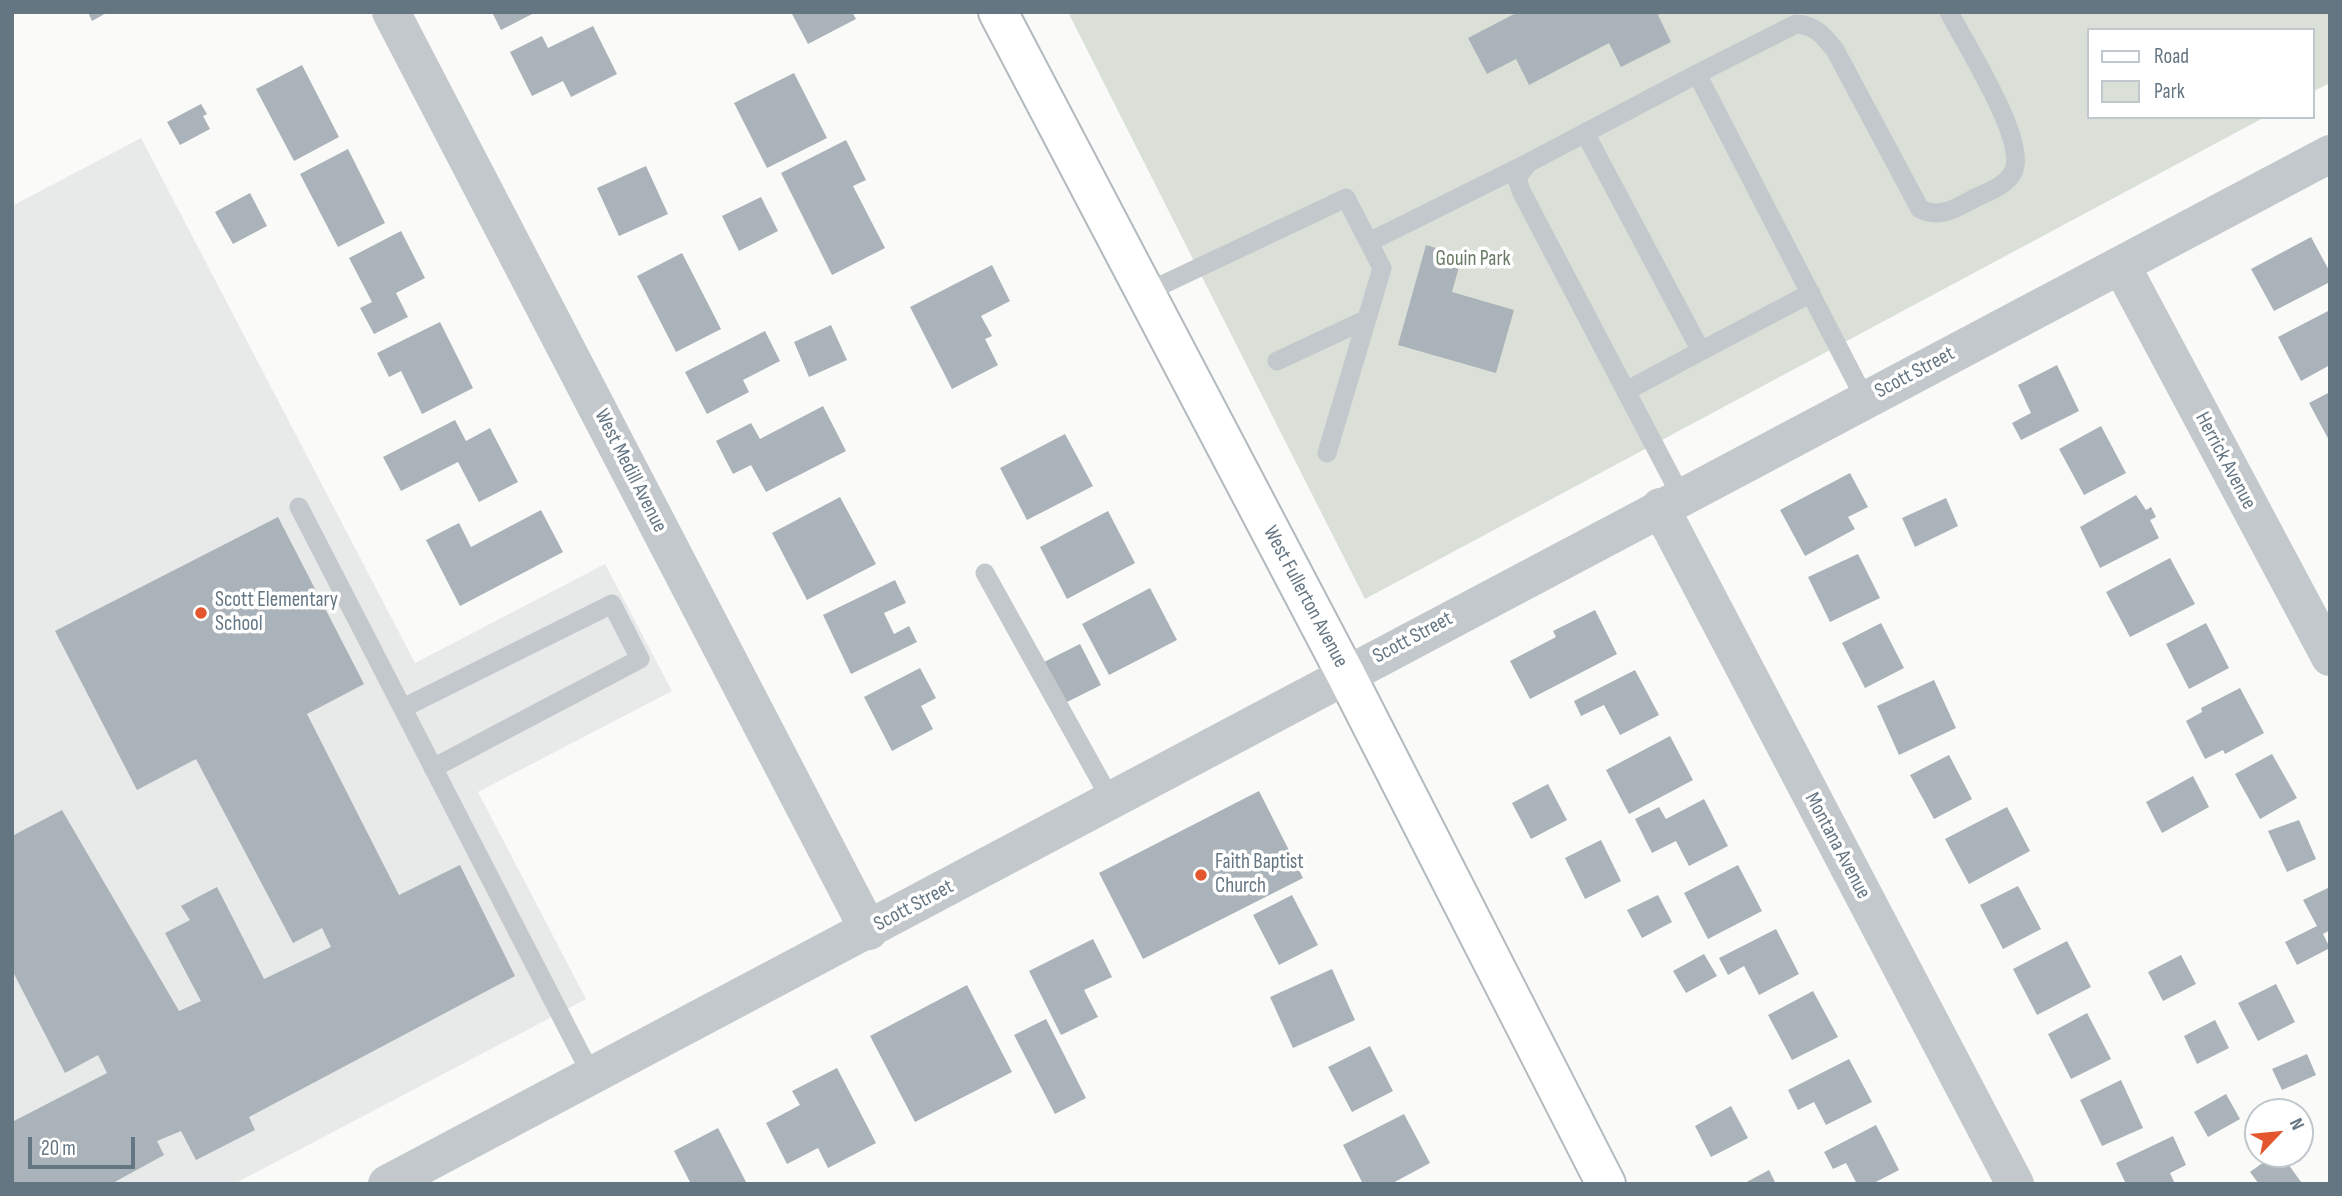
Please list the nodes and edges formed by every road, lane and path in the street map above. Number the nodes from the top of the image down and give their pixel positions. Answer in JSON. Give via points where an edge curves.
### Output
{"nodes":[{"id":1,"x":391,"y":12,"type":"edge"},
{"id":2,"x":998,"y":12,"type":"edge"},
{"id":3,"x":1948,"y":12,"type":"edge"},
{"id":4,"x":1698,"y":74,"type":"junction"},
{"id":5,"x":1585,"y":133,"type":"junction"},
{"id":6,"x":2330,"y":154,"type":"edge"},
{"id":7,"x":1523,"y":170,"type":"junction"},
{"id":8,"x":1369,"y":242,"type":"junction"},
{"id":9,"x":2121,"y":265,"type":"junction"},
{"id":10,"x":1145,"y":293,"type":"junction"},
{"id":11,"x":1811,"y":293,"type":"junction"},
{"id":12,"x":1367,"y":319,"type":"junction"},
{"id":13,"x":1700,"y":351,"type":"junction"},
{"id":14,"x":1277,"y":361,"type":"dead end"},
{"id":15,"x":1626,"y":391,"type":"junction"},
{"id":16,"x":1865,"y":399,"type":"junction"},
{"id":17,"x":1326,"y":453,"type":"dead end"},
{"id":18,"x":1670,"y":502,"type":"junction"},
{"id":19,"x":299,"y":508,"type":"dead end"},
{"id":20,"x":985,"y":573,"type":"dead end"},
{"id":21,"x":2330,"y":657,"type":"edge"},
{"id":22,"x":1345,"y":673,"type":"junction"},
{"id":23,"x":403,"y":708,"type":"junction"},
{"id":24,"x":433,"y":768,"type":"junction"},
{"id":25,"x":1111,"y":800,"type":"junction"},
{"id":26,"x":869,"y":931,"type":"junction"},
{"id":27,"x":592,"y":1076,"type":"junction"},
{"id":28,"x":387,"y":1184,"type":"edge"},
{"id":29,"x":1606,"y":1184,"type":"edge"},
{"id":30,"x":2015,"y":1184,"type":"edge"}],
"edges":[{"from":1,"to":26,"type":"street","name":"West Medill Avenue"},
{"from":2,"to":10,"type":"street","name":"West Fullerton Avenue"},
{"from":3,"to":4,"type":"lane","via":[[2010,126],[2015,152],[2014,170],[2002,185],[1944,213],[1933,215],[1920,209],[1835,50],[1810,25],[1796,24]]},
{"from":4,"to":5,"type":"lane"},
{"from":4,"to":11,"type":"lane"},
{"from":5,"to":7,"type":"lane"},
{"from":5,"to":13,"type":"lane"},
{"from":6,"to":9,"type":"street","name":"Scott Street"},
{"from":7,"to":8,"type":"lane"},
{"from":7,"to":15,"type":"lane","via":[[1521,191]]},
{"from":8,"to":10,"type":"lane","via":[[1346,198]]},
{"from":8,"to":12,"type":"lane","via":[[1382,268]]},
{"from":9,"to":16,"type":"street","name":"Scott Street"},
{"from":9,"to":21,"type":"street","name":"Herrick Avenue"},
{"from":10,"to":22,"type":"street","name":"West Fullerton Avenue"},
{"from":11,"to":13,"type":"lane"},
{"from":11,"to":16,"type":"lane"},
{"from":12,"to":14,"type":"lane"},
{"from":12,"to":17,"type":"lane"},
{"from":13,"to":15,"type":"lane"},
{"from":15,"to":18,"type":"lane"},
{"from":16,"to":18,"type":"street","name":"Scott Street"},
{"from":18,"to":22,"type":"street","name":"Scott Street"},
{"from":18,"to":30,"type":"street","name":"Montana Avenue"},
{"from":19,"to":23,"type":"lane"},
{"from":20,"to":25,"type":"lane"},
{"from":22,"to":25,"type":"street","name":"Scott Street"},
{"from":22,"to":29,"type":"street","name":"West Fullerton Avenue"},
{"from":23,"to":24,"type":"lane"},
{"from":23,"to":24,"type":"lane","via":[[612,604],[635,648],[640,659]]},
{"from":24,"to":27,"type":"lane"},
{"from":25,"to":26,"type":"street","name":"Scott Street"},
{"from":26,"to":27,"type":"street","name":"Scott Street"},
{"from":27,"to":28,"type":"street","name":"Scott Street"}]}
